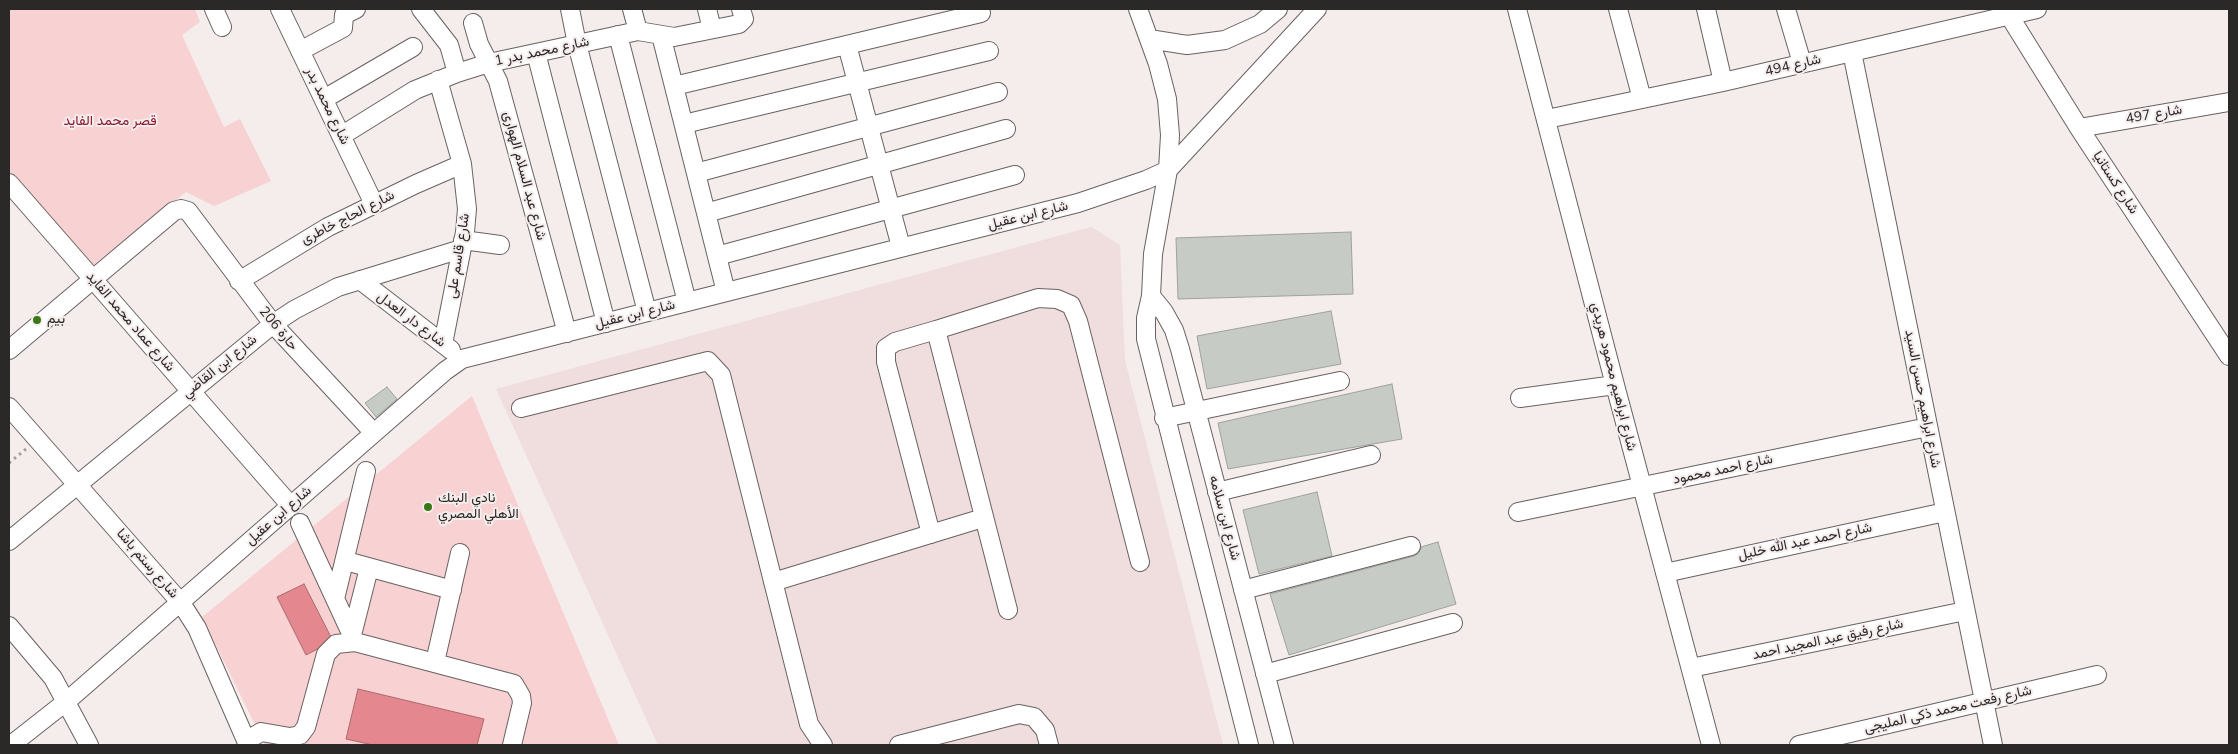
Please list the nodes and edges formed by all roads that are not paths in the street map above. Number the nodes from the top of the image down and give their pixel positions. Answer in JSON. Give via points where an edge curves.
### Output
{"nodes":[{"id":1,"x":214,"y":9,"type":"edge"},
{"id":2,"x":280,"y":9,"type":"edge"},
{"id":3,"x":356,"y":9,"type":"edge"},
{"id":4,"x":570,"y":9,"type":"edge"},
{"id":5,"x":632,"y":9,"type":"edge"},
{"id":6,"x":707,"y":9,"type":"edge"},
{"id":7,"x":741,"y":9,"type":"edge"},
{"id":8,"x":1138,"y":9,"type":"edge"},
{"id":9,"x":1278,"y":9,"type":"edge"},
{"id":10,"x":1317,"y":9,"type":"edge"},
{"id":11,"x":1517,"y":9,"type":"edge"},
{"id":12,"x":1618,"y":9,"type":"edge"},
{"id":13,"x":1706,"y":9,"type":"edge"},
{"id":14,"x":1786,"y":9,"type":"edge"},
{"id":15,"x":2037,"y":9,"type":"edge"},
{"id":16,"x":430,"y":11,"type":"edge"},
{"id":17,"x":2007,"y":12,"type":"edge"},
{"id":18,"x":981,"y":13,"type":"dead end"},
{"id":19,"x":473,"y":23,"type":"dead end"},
{"id":20,"x":222,"y":27,"type":"dead end"},
{"id":21,"x":712,"y":29,"type":"junction"},
{"id":22,"x":638,"y":30,"type":"junction"},
{"id":23,"x":618,"y":35,"type":"junction"},
{"id":24,"x":662,"y":35,"type":"junction"},
{"id":25,"x":1149,"y":39,"type":"junction"},
{"id":26,"x":577,"y":44,"type":"junction"},
{"id":27,"x":847,"y":45,"type":"junction"},
{"id":28,"x":413,"y":47,"type":"dead end"},
{"id":29,"x":300,"y":51,"type":"junction"},
{"id":30,"x":989,"y":51,"type":"dead end"},
{"id":31,"x":1852,"y":52,"type":"junction"},
{"id":32,"x":536,"y":53,"type":"junction"},
{"id":33,"x":489,"y":63,"type":"junction"},
{"id":34,"x":1802,"y":63,"type":"junction"},
{"id":35,"x":457,"y":73,"type":"junction"},
{"id":36,"x":438,"y":80,"type":"junction"},
{"id":37,"x":858,"y":82,"type":"junction"},
{"id":38,"x":1723,"y":82,"type":"junction"},
{"id":39,"x":674,"y":86,"type":"junction"},
{"id":40,"x":998,"y":92,"type":"dead end"},
{"id":41,"x":324,"y":99,"type":"junction"},
{"id":42,"x":1642,"y":99,"type":"junction"},
{"id":43,"x":2229,"y":102,"type":"edge"},
{"id":44,"x":1548,"y":119,"type":"junction"},
{"id":45,"x":684,"y":124,"type":"junction"},
{"id":46,"x":869,"y":127,"type":"junction"},
{"id":47,"x":2079,"y":128,"type":"junction"},
{"id":48,"x":1006,"y":129,"type":"dead end"},
{"id":49,"x":341,"y":136,"type":"junction"},
{"id":50,"x":462,"y":164,"type":"junction"},
{"id":51,"x":879,"y":165,"type":"junction"},
{"id":52,"x":1168,"y":170,"type":"junction"},
{"id":53,"x":696,"y":173,"type":"junction"},
{"id":54,"x":1015,"y":175,"type":"dead end"},
{"id":55,"x":9,"y":183,"type":"edge"},
{"id":56,"x":374,"y":204,"type":"junction"},
{"id":57,"x":891,"y":208,"type":"junction"},
{"id":58,"x":706,"y":213,"type":"junction"},
{"id":59,"x":462,"y":244,"type":"junction"},
{"id":60,"x":500,"y":244,"type":"dead end"},
{"id":61,"x":901,"y":247,"type":"junction"},
{"id":62,"x":717,"y":256,"type":"junction"},
{"id":63,"x":93,"y":279,"type":"junction"},
{"id":64,"x":239,"y":280,"type":"junction"},
{"id":65,"x":360,"y":280,"type":"junction"},
{"id":66,"x":726,"y":292,"type":"junction"},
{"id":67,"x":1150,"y":296,"type":"junction"},
{"id":68,"x":687,"y":302,"type":"junction"},
{"id":69,"x":647,"y":312,"type":"junction"},
{"id":70,"x":606,"y":323,"type":"junction"},
{"id":71,"x":273,"y":324,"type":"junction"},
{"id":72,"x":936,"y":330,"type":"junction"},
{"id":73,"x":568,"y":332,"type":"junction"},
{"id":74,"x":2224,"y":337,"type":"edge"},
{"id":75,"x":443,"y":344,"type":"junction"},
{"id":76,"x":9,"y":350,"type":"edge"},
{"id":77,"x":2229,"y":356,"type":"edge"},
{"id":78,"x":462,"y":359,"type":"junction"},
{"id":79,"x":1340,"y":381,"type":"dead end"},
{"id":80,"x":1615,"y":385,"type":"junction"},
{"id":81,"x":191,"y":391,"type":"junction"},
{"id":82,"x":1520,"y":398,"type":"dead end"},
{"id":83,"x":9,"y":407,"type":"edge"},
{"id":84,"x":521,"y":408,"type":"dead end"},
{"id":85,"x":1196,"y":411,"type":"junction"},
{"id":86,"x":1164,"y":418,"type":"junction"},
{"id":87,"x":1928,"y":427,"type":"junction"},
{"id":88,"x":374,"y":434,"type":"junction"},
{"id":89,"x":1371,"y":455,"type":"dead end"},
{"id":90,"x":366,"y":471,"type":"dead end"},
{"id":91,"x":78,"y":485,"type":"junction"},
{"id":92,"x":1642,"y":487,"type":"junction"},
{"id":93,"x":1217,"y":492,"type":"junction"},
{"id":94,"x":291,"y":506,"type":"junction"},
{"id":95,"x":1518,"y":512,"type":"dead end"},
{"id":96,"x":1945,"y":512,"type":"junction"},
{"id":97,"x":983,"y":518,"type":"junction"},
{"id":98,"x":300,"y":523,"type":"dead end"},
{"id":99,"x":931,"y":534,"type":"junction"},
{"id":100,"x":9,"y":541,"type":"edge"},
{"id":101,"x":1411,"y":546,"type":"dead end"},
{"id":102,"x":460,"y":554,"type":"dead end"},
{"id":103,"x":346,"y":561,"type":"junction"},
{"id":104,"x":1140,"y":562,"type":"dead end"},
{"id":105,"x":369,"y":568,"type":"junction"},
{"id":106,"x":1665,"y":573,"type":"junction"},
{"id":107,"x":773,"y":582,"type":"junction"},
{"id":108,"x":452,"y":590,"type":"junction"},
{"id":109,"x":1243,"y":590,"type":"junction"},
{"id":110,"x":335,"y":599,"type":"junction"},
{"id":111,"x":181,"y":603,"type":"junction"},
{"id":112,"x":1008,"y":610,"type":"dead end"},
{"id":113,"x":1965,"y":611,"type":"junction"},
{"id":114,"x":1453,"y":623,"type":"dead end"},
{"id":115,"x":9,"y":626,"type":"edge"},
{"id":116,"x":354,"y":638,"type":"junction"},
{"id":117,"x":435,"y":662,"type":"junction"},
{"id":118,"x":1691,"y":668,"type":"junction"},
{"id":119,"x":1265,"y":674,"type":"junction"},
{"id":120,"x":2097,"y":675,"type":"dead end"},
{"id":121,"x":67,"y":701,"type":"junction"},
{"id":122,"x":1984,"y":702,"type":"junction"},
{"id":123,"x":242,"y":742,"type":"edge"},
{"id":124,"x":11,"y":745,"type":"edge"},
{"id":125,"x":89,"y":745,"type":"edge"},
{"id":126,"x":512,"y":745,"type":"edge"},
{"id":127,"x":823,"y":745,"type":"edge"},
{"id":128,"x":899,"y":745,"type":"edge"},
{"id":129,"x":1049,"y":745,"type":"edge"},
{"id":130,"x":1249,"y":745,"type":"edge"},
{"id":131,"x":1284,"y":745,"type":"edge"},
{"id":132,"x":1712,"y":745,"type":"edge"},
{"id":133,"x":1800,"y":745,"type":"edge"},
{"id":134,"x":1992,"y":745,"type":"edge"}],
"edges":[{"from":1,"to":20,"type":"street"},
{"from":2,"to":29,"type":"street","name":"شارع محمد بدر"},
{"from":3,"to":29,"type":"street","via":[[344,15],[343,28]]},
{"from":4,"to":26,"type":"street"},
{"from":5,"to":22,"type":"street"},
{"from":6,"to":21,"type":"street"},
{"from":7,"to":21,"type":"street","name":"شارع محمد بدر 1","via":[[742,23]]},
{"from":8,"to":25,"type":"street"},
{"from":9,"to":25,"type":"street","via":[[1260,24],[1225,40],[1187,45]]},
{"from":10,"to":52,"type":"street","name":"شارع ابن عقيل"},
{"from":11,"to":44,"type":"street","name":"شارع ابراهيم محمود هريدي"},
{"from":12,"to":42,"type":"street"},
{"from":13,"to":38,"type":"street"},
{"from":14,"to":34,"type":"street"},
{"from":15,"to":17,"type":"street","name":"شارع 494"},
{"from":16,"to":35,"type":"street","via":[[449,45]]},
{"from":17,"to":31,"type":"street","name":"شارع 494"},
{"from":17,"to":47,"type":"street","name":"شارع كستانيا"},
{"from":18,"to":27,"type":"street"},
{"from":19,"to":33,"type":"street","name":"شارع عبد السلام الهوارى"},
{"from":21,"to":24,"type":"street","name":"شارع محمد بدر 1","via":[[674,37]]},
{"from":22,"to":23,"type":"street","name":"شارع محمد بدر 1"},
{"from":22,"to":24,"type":"street","name":"شارع محمد بدر 1"},
{"from":23,"to":26,"type":"street","name":"شارع محمد بدر 1"},
{"from":23,"to":68,"type":"street"},
{"from":24,"to":39,"type":"street"},
{"from":25,"to":52,"type":"street","via":[[1167,99]]},
{"from":26,"to":32,"type":"street","name":"شارع محمد بدر 1"},
{"from":26,"to":69,"type":"street"},
{"from":27,"to":37,"type":"street"},
{"from":27,"to":39,"type":"street"},
{"from":28,"to":41,"type":"street"},
{"from":29,"to":41,"type":"street","name":"شارع محمد بدر"},
{"from":30,"to":37,"type":"street"},
{"from":31,"to":34,"type":"street","name":"شارع 494"},
{"from":31,"to":87,"type":"street","name":"شارع ابراهيم حسن السيد"},
{"from":32,"to":33,"type":"street","name":"شارع محمد بدر 1"},
{"from":32,"to":70,"type":"street"},
{"from":33,"to":35,"type":"street","name":"شارع محمد بدر 1"},
{"from":33,"to":73,"type":"street","name":"شارع عبد السلام الهوارى","via":[[501,90]]},
{"from":34,"to":38,"type":"street","name":"شارع 494"},
{"from":35,"to":36,"type":"street","name":"شارع محمد بدر 1"},
{"from":36,"to":49,"type":"street","name":"شارع محمد بدر 1","via":[[415,90]]},
{"from":36,"to":50,"type":"street","name":"شارع قاسم على"},
{"from":37,"to":45,"type":"street"},
{"from":37,"to":46,"type":"street"},
{"from":38,"to":42,"type":"street","name":"شارع 494"},
{"from":39,"to":45,"type":"street"},
{"from":40,"to":46,"type":"street"},
{"from":41,"to":49,"type":"street","name":"شارع محمد بدر"},
{"from":42,"to":44,"type":"street","name":"شارع 494"},
{"from":43,"to":47,"type":"street","name":"شارع 497"},
{"from":44,"to":80,"type":"street","name":"شارع ابراهيم محمود هريدي"},
{"from":45,"to":53,"type":"street"},
{"from":46,"to":51,"type":"street"},
{"from":46,"to":53,"type":"street"},
{"from":47,"to":74,"type":"street","name":"شارع كستانيا"},
{"from":48,"to":51,"type":"street"},
{"from":49,"to":56,"type":"street","name":"شارع محمد بدر"},
{"from":50,"to":56,"type":"street","name":"شارع الحاج خاطرى"},
{"from":50,"to":59,"type":"street","name":"شارع قاسم على","via":[[467,209]]},
{"from":51,"to":57,"type":"street"},
{"from":51,"to":58,"type":"street"},
{"from":52,"to":61,"type":"street","name":"شارع ابن عقيل","via":[[1101,197]]},
{"from":52,"to":67,"type":"street","via":[[1153,254]]},
{"from":53,"to":58,"type":"street"},
{"from":54,"to":57,"type":"street"},
{"from":55,"to":63,"type":"street","name":"شارع عماد محمد الفايد"},
{"from":56,"to":64,"type":"street","name":"شارع الحاج خاطرى","via":[[328,227]]},
{"from":57,"to":61,"type":"street"},
{"from":57,"to":62,"type":"street"},
{"from":58,"to":62,"type":"street"},
{"from":59,"to":60,"type":"street"},
{"from":59,"to":65,"type":"street","name":"شارع ابن القاضي"},
{"from":59,"to":75,"type":"street","name":"شارع قاسم على"},
{"from":61,"to":66,"type":"street","name":"شارع ابن عقيل"},
{"from":62,"to":66,"type":"street"},
{"from":63,"to":64,"type":"street","name":"حارة 206","via":[[174,211],[181,209],[193,215]]},
{"from":63,"to":76,"type":"street"},
{"from":63,"to":81,"type":"street","name":"شارع عماد محمد الفايد"},
{"from":64,"to":71,"type":"street","name":"حارة 206"},
{"from":65,"to":71,"type":"street","name":"شارع ابن القاضي","via":[[316,298]]},
{"from":65,"to":75,"type":"street","name":"شارع دار العدل"},
{"from":66,"to":68,"type":"street","name":"شارع ابن عقيل"},
{"from":67,"to":85,"type":"street","name":"شارع ابن سلامه","via":[[1174,330]]},
{"from":67,"to":86,"type":"street","via":[[1146,339]]},
{"from":68,"to":69,"type":"street","name":"شارع ابن عقيل"},
{"from":69,"to":70,"type":"street","name":"شارع ابن عقيل"},
{"from":70,"to":73,"type":"street","name":"شارع ابن عقيل"},
{"from":71,"to":81,"type":"street","name":"شارع ابن القاضي"},
{"from":71,"to":88,"type":"street","name":"حارة 206"},
{"from":72,"to":97,"type":"street"},
{"from":72,"to":99,"type":"street","via":[[895,342],[886,348],[886,362]]},
{"from":72,"to":104,"type":"street","via":[[1038,298],[1071,305],[1078,321]]},
{"from":73,"to":78,"type":"street","name":"شارع ابن عقيل"},
{"from":74,"to":77,"type":"street","name":"شارع كستانيا"},
{"from":75,"to":78,"type":"street","name":"شارع دار العدل"},
{"from":78,"to":88,"type":"street","name":"شارع ابن عقيل"},
{"from":79,"to":85,"type":"street"},
{"from":80,"to":82,"type":"street"},
{"from":80,"to":92,"type":"street","name":"شارع ابراهيم محمود هريدي"},
{"from":81,"to":91,"type":"street","name":"شارع ابن القاضي"},
{"from":81,"to":94,"type":"street","name":"شارع عماد محمد الفايد"},
{"from":83,"to":91,"type":"street","name":"شارع رستم باشا"},
{"from":84,"to":107,"type":"street","via":[[708,361],[721,374]]},
{"from":85,"to":86,"type":"street"},
{"from":85,"to":93,"type":"street","name":"شارع ابن سلامه"},
{"from":86,"to":130,"type":"street"},
{"from":87,"to":92,"type":"street","name":"شارع احمد محمود"},
{"from":87,"to":96,"type":"street","name":"شارع ابراهيم حسن السيد"},
{"from":88,"to":94,"type":"street","name":"شارع ابن عقيل"},
{"from":89,"to":93,"type":"street"},
{"from":90,"to":103,"type":"street"},
{"from":91,"to":100,"type":"street","name":"شارع ابن القاضي"},
{"from":91,"to":111,"type":"street","name":"شارع رستم باشا"},
{"from":92,"to":95,"type":"street","name":"شارع احمد محمود"},
{"from":92,"to":106,"type":"street","name":"شارع ابراهيم محمود هريدي"},
{"from":93,"to":109,"type":"street","name":"شارع ابن سلامه"},
{"from":94,"to":111,"type":"street","name":"شارع ابن عقيل"},
{"from":96,"to":106,"type":"street","name":"شارع احمد عبد الله خليل"},
{"from":96,"to":113,"type":"street","name":"شارع ابراهيم حسن السيد"},
{"from":97,"to":99,"type":"street"},
{"from":97,"to":112,"type":"street"},
{"from":98,"to":110,"type":"street"},
{"from":99,"to":107,"type":"street"},
{"from":101,"to":109,"type":"street"},
{"from":102,"to":108,"type":"street"},
{"from":103,"to":105,"type":"street"},
{"from":103,"to":110,"type":"street"},
{"from":105,"to":108,"type":"street"},
{"from":105,"to":116,"type":"street"},
{"from":106,"to":118,"type":"street","name":"شارع ابراهيم محمود هريدي"},
{"from":107,"to":127,"type":"street","via":[[809,724]]},
{"from":108,"to":117,"type":"street"},
{"from":109,"to":119,"type":"street","name":"شارع ابن سلامه"},
{"from":110,"to":116,"type":"street"},
{"from":111,"to":121,"type":"street","name":"شارع ابن عقيل"},
{"from":111,"to":123,"type":"street","name":"شارع رستم باشا","via":[[197,628]]},
{"from":113,"to":118,"type":"street","name":"شارع رفيق عبد المجيد احمد"},
{"from":113,"to":122,"type":"street","name":"شارع ابراهيم حسن السيد"},
{"from":114,"to":119,"type":"street"},
{"from":115,"to":121,"type":"street","via":[[46,668]]},
{"from":116,"to":117,"type":"street"},
{"from":116,"to":123,"type":"street","via":[[336,644],[326,654],[306,727],[300,735],[290,737],[264,732]]},
{"from":117,"to":126,"type":"street","via":[[514,684],[522,703]]},
{"from":118,"to":132,"type":"street","name":"شارع ابراهيم محمود هريدي"},
{"from":119,"to":131,"type":"street","name":"شارع ابن سلامه"},
{"from":120,"to":122,"type":"street","name":"شارع رفعت محمد ذكى المليجى"},
{"from":121,"to":124,"type":"street","name":"شارع ابن عقيل"},
{"from":121,"to":125,"type":"street"},
{"from":122,"to":133,"type":"street","name":"شارع رفعت محمد ذكى المليجى"},
{"from":122,"to":134,"type":"street","name":"شارع ابراهيم حسن السيد"},
{"from":128,"to":129,"type":"street","via":[[1019,714],[1034,717],[1045,730]]}]}
